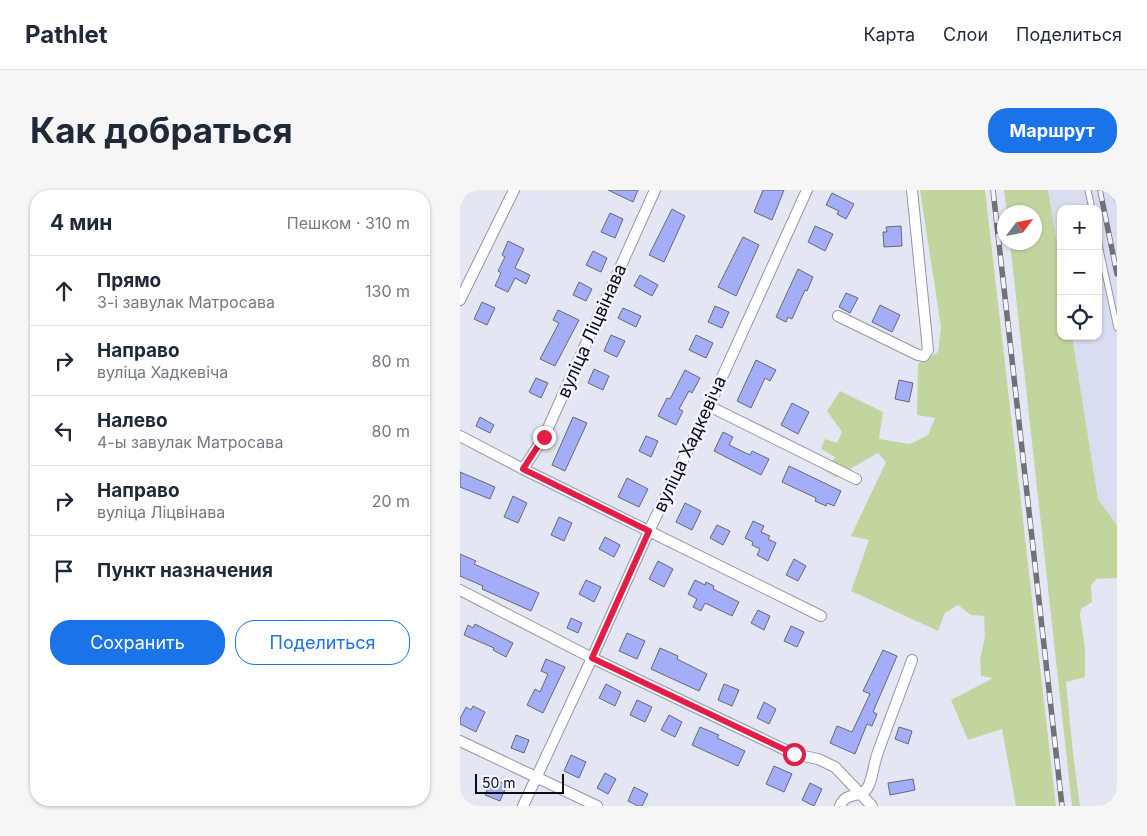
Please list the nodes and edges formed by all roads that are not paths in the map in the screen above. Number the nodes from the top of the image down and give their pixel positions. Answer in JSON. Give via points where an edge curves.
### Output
{"nodes":[{"id":1,"x":514,"y":190,"type":"edge"},
{"id":2,"x":655,"y":190,"type":"edge"},
{"id":3,"x":807,"y":190,"type":"edge"},
{"id":4,"x":912,"y":190,"type":"edge"},
{"id":5,"x":1088,"y":190,"type":"edge"},
{"id":6,"x":1115,"y":190,"type":"edge"},
{"id":7,"x":1117,"y":199,"type":"edge"},
{"id":8,"x":1091,"y":205,"type":"edge"},
{"id":9,"x":1100,"y":250,"type":"edge"},
{"id":10,"x":460,"y":300,"type":"edge"},
{"id":11,"x":838,"y":316,"type":"dead end"},
{"id":12,"x":1117,"y":328,"type":"edge"},
{"id":13,"x":709,"y":406,"type":"junction"},
{"id":14,"x":460,"y":436,"type":"edge"},
{"id":15,"x":523,"y":469,"type":"junction"},
{"id":16,"x":856,"y":478,"type":"dead end"},
{"id":17,"x":649,"y":531,"type":"junction"},
{"id":18,"x":460,"y":590,"type":"edge"},
{"id":19,"x":821,"y":616,"type":"dead end"},
{"id":20,"x":592,"y":658,"type":"junction"},
{"id":21,"x":912,"y":660,"type":"dead end"},
{"id":22,"x":460,"y":741,"type":"edge"},
{"id":23,"x":536,"y":776,"type":"junction"},
{"id":24,"x":860,"y":794,"type":"junction"},
{"id":25,"x":522,"y":806,"type":"edge"},
{"id":26,"x":598,"y":806,"type":"edge"},
{"id":27,"x":840,"y":806,"type":"edge"},
{"id":28,"x":872,"y":806,"type":"edge"}],
"edges":[{"from":1,"to":10,"type":"street"},
{"from":2,"to":15,"type":"street","name":"вуліца Ліцвінава","via":[[544,437]]},
{"from":3,"to":13,"type":"street","name":"вуліца Хадкевіча"},
{"from":4,"to":11,"type":"street","via":[[928,350],[924,356],[918,355]]},
{"from":5,"to":8,"type":"lane"},
{"from":6,"to":7,"type":"lane"},
{"from":9,"to":12,"type":"lane"},
{"from":13,"to":16,"type":"street"},
{"from":13,"to":17,"type":"street","name":"вуліца Хадкевіча"},
{"from":14,"to":15,"type":"street"},
{"from":15,"to":17,"type":"street"},
{"from":17,"to":19,"type":"street"},
{"from":17,"to":20,"type":"street","name":"вуліца Хадкевіча"},
{"from":18,"to":20,"type":"street"},
{"from":20,"to":23,"type":"street","name":"вуліца Хадкевіча"},
{"from":20,"to":24,"type":"street","via":[[794,754],[835,767]]},
{"from":21,"to":24,"type":"street","via":[[877,754],[868,788]]},
{"from":22,"to":23,"type":"street"},
{"from":23,"to":25,"type":"street","name":"вуліца Хадкевіча"},
{"from":23,"to":26,"type":"street"},
{"from":24,"to":27,"type":"street","via":[[848,795]]},
{"from":24,"to":28,"type":"street"}]}
